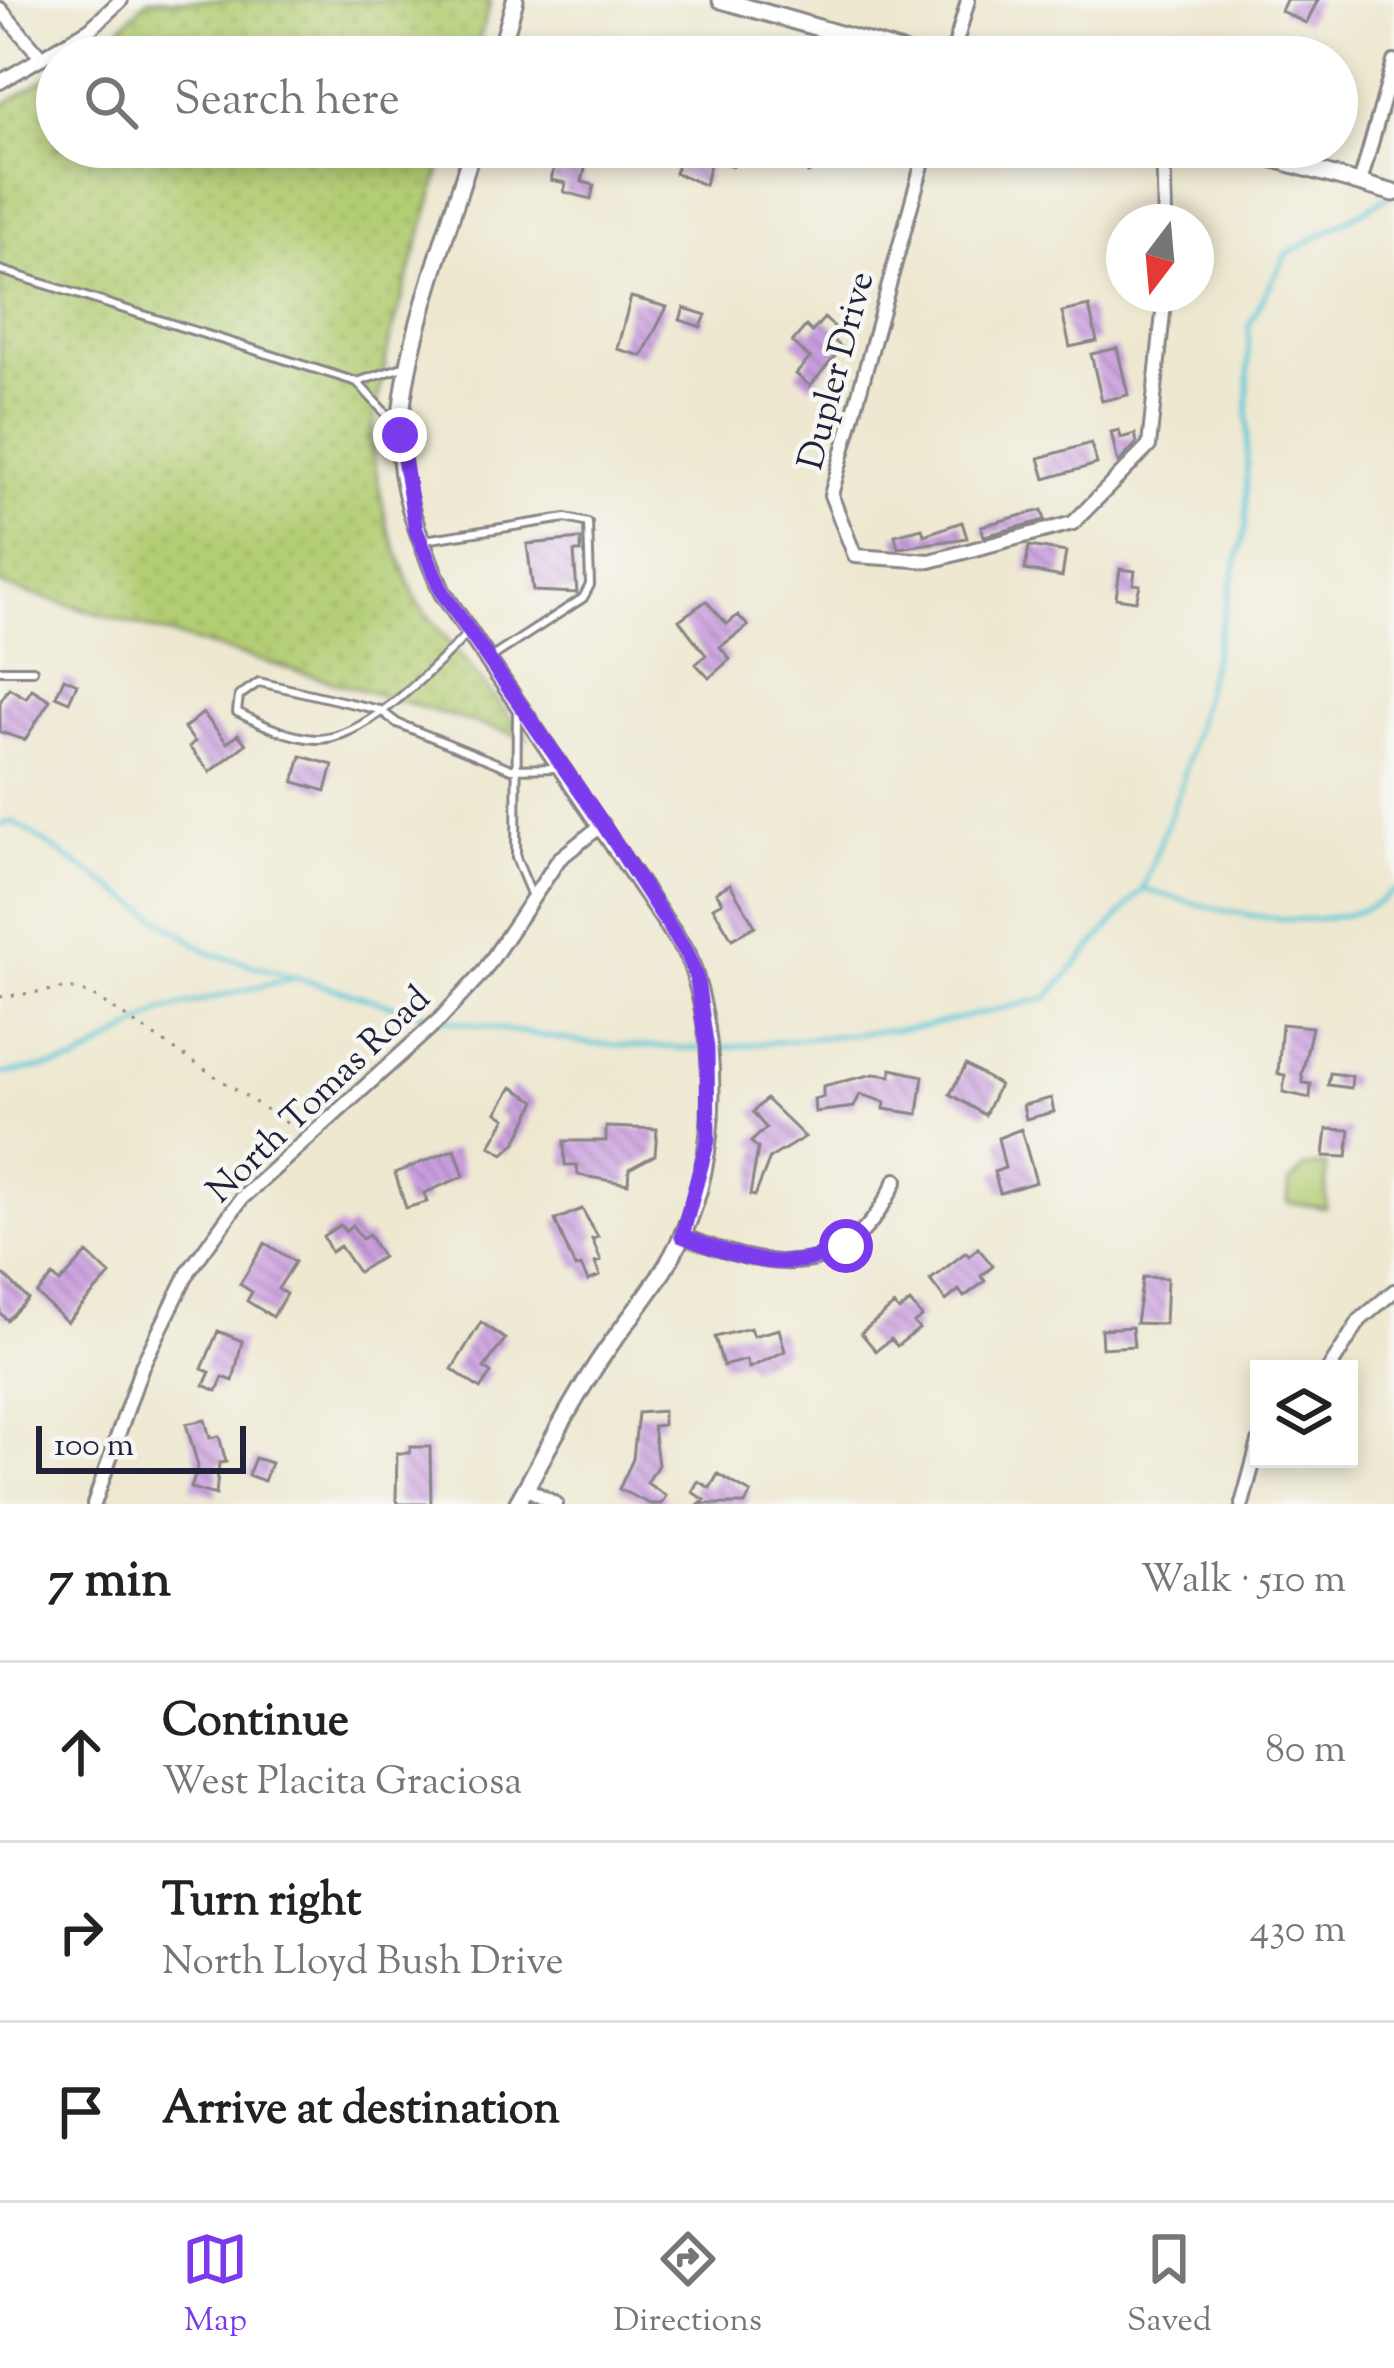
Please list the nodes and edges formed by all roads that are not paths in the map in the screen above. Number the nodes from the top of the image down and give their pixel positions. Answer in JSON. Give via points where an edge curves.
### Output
{"nodes":[{"id":1,"x":121,"y":0,"type":"edge"},
{"id":2,"x":515,"y":0,"type":"edge"},
{"id":3,"x":721,"y":0,"type":"edge"},
{"id":4,"x":968,"y":0,"type":"edge"},
{"id":5,"x":0,"y":9,"type":"edge"},
{"id":6,"x":78,"y":36,"type":"edge"},
{"id":7,"x":505,"y":36,"type":"edge"},
{"id":8,"x":847,"y":36,"type":"edge"},
{"id":9,"x":958,"y":36,"type":"edge"},
{"id":10,"x":36,"y":51,"type":"edge"},
{"id":11,"x":36,"y":61,"type":"edge"},
{"id":12,"x":1394,"y":62,"type":"edge"},
{"id":13,"x":0,"y":82,"type":"edge"},
{"id":14,"x":467,"y":168,"type":"edge"},
{"id":15,"x":921,"y":168,"type":"edge"},
{"id":16,"x":1164,"y":168,"type":"edge"},
{"id":17,"x":1307,"y":168,"type":"edge"},
{"id":18,"x":1360,"y":183,"type":"junction"},
{"id":19,"x":1394,"y":193,"type":"edge"},
{"id":20,"x":1165,"y":204,"type":"edge"},
{"id":21,"x":0,"y":270,"type":"edge"},
{"id":22,"x":1163,"y":312,"type":"edge"},
{"id":23,"x":410,"y":365,"type":"junction"},
{"id":24,"x":357,"y":382,"type":"junction"},
{"id":25,"x":400,"y":430,"type":"junction"},
{"id":26,"x":421,"y":541,"type":"junction"},
{"id":27,"x":470,"y":631,"type":"junction"},
{"id":28,"x":489,"y":659,"type":"junction"},
{"id":29,"x":0,"y":670,"type":"edge"},
{"id":30,"x":33,"y":670,"type":"dead end"},
{"id":31,"x":517,"y":698,"type":"junction"},
{"id":32,"x":380,"y":710,"type":"junction"},
{"id":33,"x":566,"y":767,"type":"junction"},
{"id":34,"x":516,"y":769,"type":"junction"},
{"id":35,"x":603,"y":824,"type":"junction"},
{"id":36,"x":531,"y":894,"type":"junction"},
{"id":37,"x":896,"y":1180,"type":"dead end"},
{"id":38,"x":682,"y":1236,"type":"junction"},
{"id":39,"x":1394,"y":1291,"type":"edge"},
{"id":40,"x":1335,"y":1360,"type":"edge"},
{"id":41,"x":1252,"y":1468,"type":"edge"},
{"id":42,"x":526,"y":1488,"type":"junction"},
{"id":43,"x":94,"y":1504,"type":"edge"},
{"id":44,"x":517,"y":1504,"type":"edge"},
{"id":45,"x":556,"y":1504,"type":"edge"},
{"id":46,"x":1242,"y":1504,"type":"edge"}],
"edges":[{"from":1,"to":6,"type":"street"},
{"from":2,"to":7,"type":"street"},
{"from":3,"to":8,"type":"street"},
{"from":4,"to":9,"type":"street"},
{"from":5,"to":10,"type":"street"},
{"from":11,"to":13,"type":"street"},
{"from":12,"to":18,"type":"street"},
{"from":14,"to":23,"type":"street"},
{"from":15,"to":22,"type":"street","name":"Dupler Drive","via":[[831,495],[856,556],[930,561],[1073,523],[1149,446]]},
{"from":16,"to":20,"type":"street"},
{"from":17,"to":18,"type":"street"},
{"from":18,"to":19,"type":"street"},
{"from":21,"to":24,"type":"lane"},
{"from":23,"to":24,"type":"lane"},
{"from":23,"to":25,"type":"street"},
{"from":24,"to":25,"type":"lane"},
{"from":25,"to":26,"type":"street"},
{"from":26,"to":27,"type":"street"},
{"from":26,"to":28,"type":"lane","via":[[566,518],[588,523],[590,585],[583,598]]},
{"from":27,"to":28,"type":"street"},
{"from":27,"to":32,"type":"lane","via":[[410,692]]},
{"from":28,"to":31,"type":"street"},
{"from":29,"to":30,"type":"lane"},
{"from":31,"to":33,"type":"street"},
{"from":31,"to":34,"type":"lane"},
{"from":32,"to":32,"type":"lane","via":[[319,740],[237,712],[239,696],[259,682]]},
{"from":32,"to":34,"type":"lane"},
{"from":33,"to":34,"type":"lane"},
{"from":33,"to":35,"type":"street"},
{"from":34,"to":36,"type":"lane","via":[[516,858]]},
{"from":35,"to":36,"type":"street","name":"North Tomas Road"},
{"from":35,"to":38,"type":"street","via":[[688,955],[704,1009],[708,1140]]},
{"from":36,"to":43,"type":"street","name":"North Tomas Road","via":[[484,971],[242,1198],[189,1271],[142,1366]]},
{"from":37,"to":38,"type":"street","via":[[870,1225],[818,1261],[739,1258]]},
{"from":38,"to":42,"type":"street"},
{"from":39,"to":40,"type":"street","via":[[1360,1320]]},
{"from":41,"to":46,"type":"street"},
{"from":42,"to":44,"type":"street"},
{"from":42,"to":45,"type":"street"}]}
